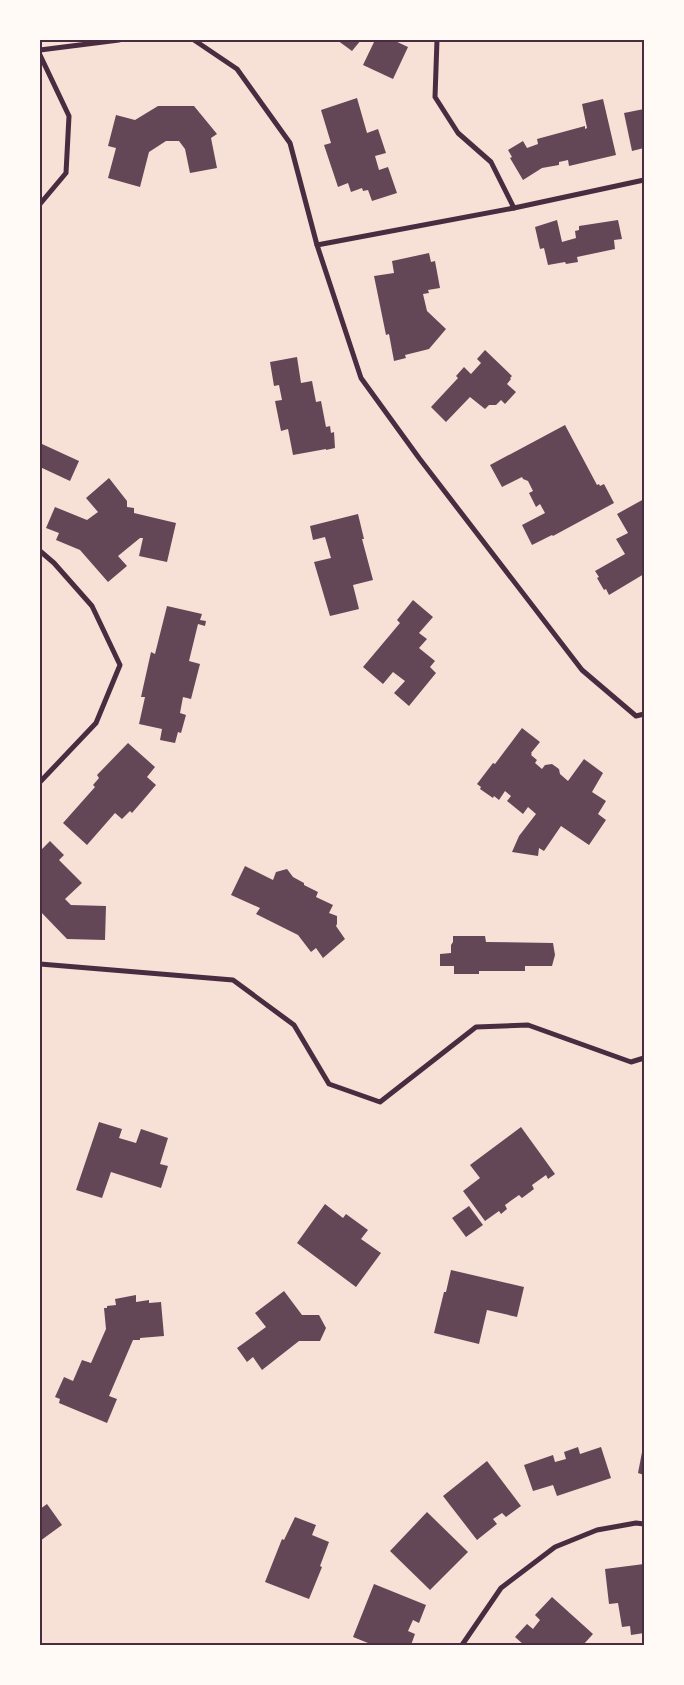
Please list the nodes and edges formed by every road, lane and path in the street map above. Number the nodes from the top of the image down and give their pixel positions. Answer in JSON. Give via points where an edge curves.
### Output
{"nodes":[{"id":1,"x":119,"y":40,"type":"edge"},
{"id":2,"x":194,"y":40,"type":"edge"},
{"id":3,"x":437,"y":40,"type":"edge"},
{"id":4,"x":40,"y":50,"type":"edge"},
{"id":5,"x":40,"y":55,"type":"edge"},
{"id":6,"x":644,"y":180,"type":"edge"},
{"id":7,"x":40,"y":204,"type":"edge"},
{"id":8,"x":514,"y":208,"type":"junction"},
{"id":9,"x":317,"y":246,"type":"junction"},
{"id":10,"x":40,"y":551,"type":"edge"},
{"id":11,"x":644,"y":714,"type":"edge"},
{"id":12,"x":40,"y":782,"type":"edge"},
{"id":13,"x":40,"y":964,"type":"edge"},
{"id":14,"x":644,"y":1058,"type":"edge"},
{"id":15,"x":644,"y":1524,"type":"edge"},
{"id":16,"x":462,"y":1645,"type":"edge"}],
"edges":[{"from":1,"to":4,"type":"street"},
{"from":2,"to":9,"type":"street","via":[[238,69],[290,143]]},
{"from":3,"to":8,"type":"street","via":[[435,97],[458,133],[491,162]]},
{"from":5,"to":7,"type":"street","via":[[69,116],[66,173]]},
{"from":6,"to":8,"type":"street"},
{"from":8,"to":9,"type":"street"},
{"from":9,"to":11,"type":"street","via":[[361,378],[582,670],[636,716]]},
{"from":10,"to":12,"type":"street","via":[[92,606],[120,665],[96,723]]},
{"from":13,"to":14,"type":"street","via":[[233,980],[294,1025],[329,1084],[380,1102],[476,1027],[528,1026],[631,1062]]},
{"from":15,"to":16,"type":"street","via":[[597,1530],[555,1547],[501,1588]]}]}
